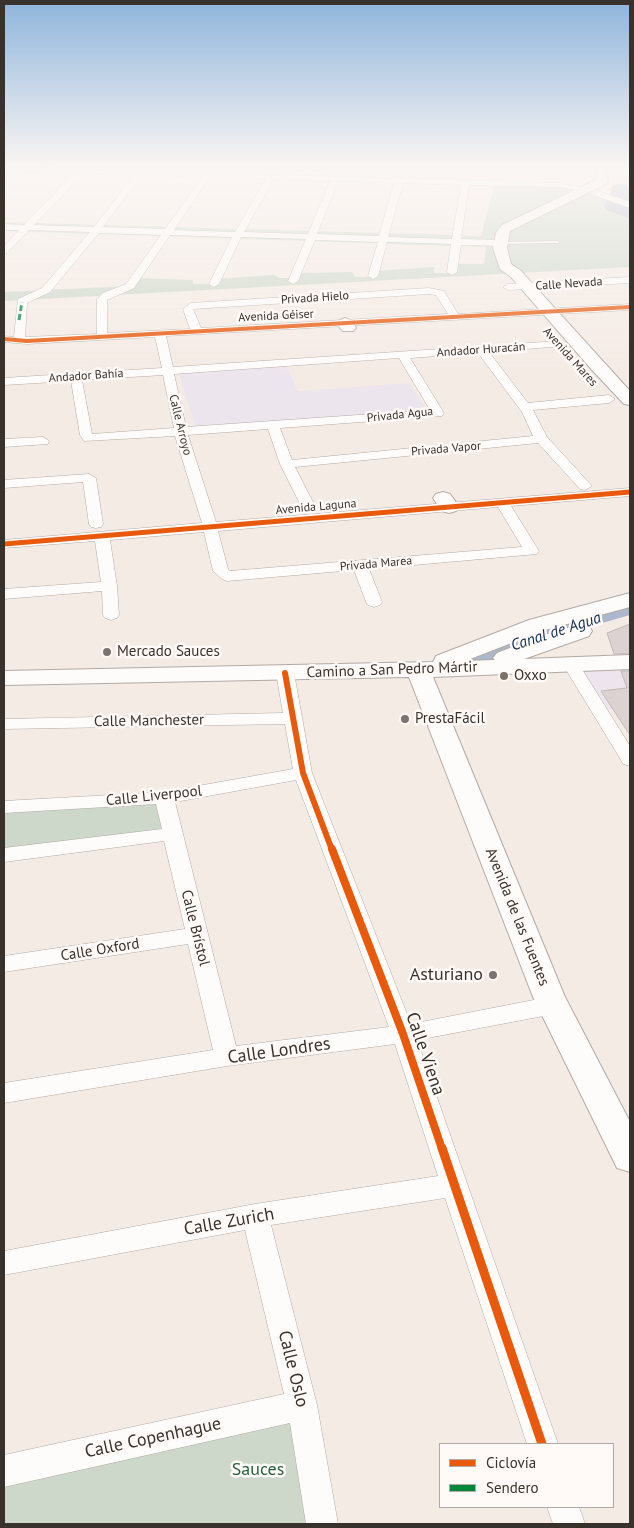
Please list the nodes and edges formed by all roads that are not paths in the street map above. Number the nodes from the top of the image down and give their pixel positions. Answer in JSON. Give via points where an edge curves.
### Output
{"nodes":[{"id":1,"x":17,"y":236,"type":"edge"},
{"id":2,"x":92,"y":236,"type":"edge"},
{"id":3,"x":165,"y":236,"type":"edge"},
{"id":4,"x":237,"y":236,"type":"edge"},
{"id":5,"x":245,"y":236,"type":"edge"},
{"id":6,"x":383,"y":236,"type":"edge"},
{"id":7,"x":456,"y":236,"type":"edge"},
{"id":8,"x":501,"y":236,"type":"edge"},
{"id":9,"x":311,"y":239,"type":"junction"},
{"id":10,"x":382,"y":241,"type":"junction"},
{"id":11,"x":558,"y":242,"type":"dead end"},
{"id":12,"x":455,"y":244,"type":"junction"},
{"id":13,"x":500,"y":245,"type":"junction"},
{"id":14,"x":4,"y":251,"type":"edge"},
{"id":15,"x":505,"y":266,"type":"junction"},
{"id":16,"x":452,"y":272,"type":"dead end"},
{"id":17,"x":373,"y":276,"type":"dead end"},
{"id":18,"x":630,"y":280,"type":"edge"},
{"id":19,"x":294,"y":281,"type":"dead end"},
{"id":20,"x":214,"y":284,"type":"dead end"},
{"id":21,"x":527,"y":286,"type":"junction"},
{"id":22,"x":508,"y":287,"type":"junction"},
{"id":23,"x":628,"y":309,"type":"edge"},
{"id":24,"x":542,"y":314,"type":"junction"},
{"id":25,"x":455,"y":317,"type":"junction"},
{"id":26,"x":346,"y":325,"type":"junction"},
{"id":27,"x":197,"y":332,"type":"junction"},
{"id":28,"x":162,"y":336,"type":"junction"},
{"id":29,"x":102,"y":337,"type":"junction"},
{"id":30,"x":4,"y":339,"type":"edge"},
{"id":31,"x":19,"y":341,"type":"junction"},
{"id":32,"x":558,"y":344,"type":"junction"},
{"id":33,"x":4,"y":345,"type":"edge"},
{"id":34,"x":482,"y":350,"type":"junction"},
{"id":35,"x":403,"y":355,"type":"junction"},
{"id":36,"x":598,"y":367,"type":"junction"},
{"id":37,"x":581,"y":369,"type":"junction"},
{"id":38,"x":167,"y":371,"type":"junction"},
{"id":39,"x":76,"y":377,"type":"junction"},
{"id":40,"x":4,"y":382,"type":"edge"},
{"id":41,"x":609,"y":399,"type":"junction"},
{"id":42,"x":628,"y":402,"type":"edge"},
{"id":43,"x":524,"y":407,"type":"junction"},
{"id":44,"x":273,"y":425,"type":"junction"},
{"id":45,"x":181,"y":432,"type":"junction"},
{"id":46,"x":541,"y":440,"type":"junction"},
{"id":47,"x":43,"y":441,"type":"dead end"},
{"id":48,"x":4,"y":443,"type":"edge"},
{"id":49,"x":287,"y":464,"type":"junction"},
{"id":50,"x":4,"y":484,"type":"edge"},
{"id":51,"x":630,"y":484,"type":"edge"},
{"id":52,"x":585,"y":486,"type":"junction"},
{"id":53,"x":630,"y":492,"type":"edge"},
{"id":54,"x":446,"y":502,"type":"junction"},
{"id":55,"x":502,"y":502,"type":"junction"},
{"id":56,"x":308,"y":508,"type":"junction"},
{"id":57,"x":208,"y":522,"type":"junction"},
{"id":58,"x":99,"y":530,"type":"junction"},
{"id":59,"x":4,"y":532,"type":"edge"},
{"id":60,"x":4,"y":544,"type":"edge"},
{"id":61,"x":360,"y":565,"type":"junction"},
{"id":62,"x":109,"y":586,"type":"junction"},
{"id":63,"x":4,"y":594,"type":"edge"},
{"id":64,"x":630,"y":600,"type":"edge"},
{"id":65,"x":374,"y":602,"type":"dead end"},
{"id":66,"x":111,"y":615,"type":"dead end"},
{"id":67,"x":630,"y":616,"type":"edge"},
{"id":68,"x":630,"y":662,"type":"edge"},
{"id":69,"x":570,"y":663,"type":"junction"},
{"id":70,"x":483,"y":667,"type":"junction"},
{"id":71,"x":418,"y":670,"type":"junction"},
{"id":72,"x":285,"y":673,"type":"junction"},
{"id":73,"x":4,"y":678,"type":"edge"},
{"id":74,"x":294,"y":718,"type":"junction"},
{"id":75,"x":4,"y":724,"type":"edge"},
{"id":76,"x":629,"y":755,"type":"edge"},
{"id":77,"x":303,"y":773,"type":"junction"},
{"id":78,"x":164,"y":798,"type":"junction"},
{"id":79,"x":4,"y":806,"type":"edge"},
{"id":80,"x":172,"y":834,"type":"junction"},
{"id":81,"x":4,"y":856,"type":"edge"},
{"id":82,"x":197,"y":935,"type":"junction"},
{"id":83,"x":4,"y":964,"type":"edge"},
{"id":84,"x":554,"y":1005,"type":"junction"},
{"id":85,"x":403,"y":1034,"type":"junction"},
{"id":86,"x":228,"y":1057,"type":"junction"},
{"id":87,"x":4,"y":1093,"type":"edge"},
{"id":88,"x":630,"y":1156,"type":"edge"},
{"id":89,"x":454,"y":1185,"type":"junction"},
{"id":90,"x":255,"y":1216,"type":"junction"},
{"id":91,"x":4,"y":1263,"type":"edge"},
{"id":92,"x":302,"y":1406,"type":"junction"},
{"id":93,"x":542,"y":1443,"type":"edge"},
{"id":94,"x":4,"y":1471,"type":"edge"},
{"id":95,"x":563,"y":1508,"type":"edge"},
{"id":96,"x":322,"y":1524,"type":"edge"},
{"id":97,"x":569,"y":1524,"type":"edge"}],
"edges":[{"from":1,"to":14,"type":"street"},
{"from":2,"to":31,"type":"street","via":[[46,290],[23,300]]},
{"from":3,"to":29,"type":"street","via":[[130,286],[106,294],[102,299]]},
{"from":4,"to":20,"type":"street"},
{"from":5,"to":9,"type":"street"},
{"from":6,"to":10,"type":"street"},
{"from":7,"to":12,"type":"street"},
{"from":8,"to":13,"type":"main road"},
{"from":9,"to":10,"type":"street"},
{"from":9,"to":19,"type":"street"},
{"from":10,"to":12,"type":"street"},
{"from":10,"to":17,"type":"street"},
{"from":11,"to":13,"type":"lane"},
{"from":12,"to":13,"type":"street"},
{"from":12,"to":16,"type":"street"},
{"from":13,"to":15,"type":"main road"},
{"from":15,"to":21,"type":"main road","name":"Avenida Mares"},
{"from":15,"to":22,"type":"main road","via":[[500,275]]},
{"from":18,"to":21,"type":"street","name":"Calle Nevada"},
{"from":21,"to":22,"type":"street","name":"Calle Nevada"},
{"from":21,"to":24,"type":"main road","name":"Avenida Mares"},
{"from":22,"to":24,"type":"main road","name":"Avenida Mares"},
{"from":23,"to":24,"type":"street"},
{"from":24,"to":25,"type":"street","name":"Avenida Géiser"},
{"from":24,"to":26,"type":"street","name":"Avenida Géiser"},
{"from":24,"to":32,"type":"main road","name":"Avenida Mares"},
{"from":24,"to":36,"type":"main road","name":"Avenida Mares"},
{"from":25,"to":26,"type":"street","name":"Avenida Géiser"},
{"from":25,"to":27,"type":"street","name":"Privada Hielo","via":[[440,293],[429,291],[191,306],[188,309]]},
{"from":26,"to":27,"type":"street","name":"Avenida Géiser"},
{"from":26,"to":28,"type":"street","name":"Avenida Géiser"},
{"from":27,"to":28,"type":"street","name":"Avenida Géiser"},
{"from":28,"to":29,"type":"street","name":"Avenida Géiser"},
{"from":28,"to":33,"type":"street","name":"Avenida Géiser"},
{"from":28,"to":38,"type":"street","name":"Calle Arroyo"},
{"from":29,"to":31,"type":"street","name":"Avenida Géiser"},
{"from":30,"to":31,"type":"street","name":"Avenida Géiser"},
{"from":32,"to":34,"type":"street","name":"Andador Huracán"},
{"from":32,"to":37,"type":"main road","name":"Avenida Mares"},
{"from":34,"to":35,"type":"street","name":"Andador Huracán"},
{"from":34,"to":43,"type":"street"},
{"from":35,"to":38,"type":"street"},
{"from":35,"to":44,"type":"street","name":"Privada Agua","via":[[438,413]]},
{"from":36,"to":37,"type":"main road"},
{"from":36,"to":42,"type":"main road","name":"Avenida Mares"},
{"from":37,"to":41,"type":"main road","name":"Avenida Mares"},
{"from":38,"to":39,"type":"street","name":"Andador Bahía"},
{"from":38,"to":45,"type":"street","name":"Calle Arroyo"},
{"from":39,"to":40,"type":"street","name":"Andador Bahía"},
{"from":39,"to":45,"type":"street","name":"Privada Agua","via":[[89,438]]},
{"from":41,"to":42,"type":"main road","name":"Avenida Mares"},
{"from":41,"to":43,"type":"street"},
{"from":43,"to":46,"type":"street"},
{"from":44,"to":45,"type":"street","name":"Privada Agua"},
{"from":44,"to":49,"type":"street"},
{"from":45,"to":57,"type":"street","name":"Calle Arroyo"},
{"from":46,"to":49,"type":"street","name":"Privada Vapor"},
{"from":46,"to":52,"type":"street"},
{"from":47,"to":48,"type":"street"},
{"from":49,"to":56,"type":"street"},
{"from":50,"to":58,"type":"street","via":[[89,478]]},
{"from":51,"to":52,"type":"street","name":"Avenida Laguna"},
{"from":52,"to":54,"type":"street","name":"Avenida Laguna"},
{"from":53,"to":55,"type":"street","name":"Avenida Laguna"},
{"from":54,"to":55,"type":"street","name":"Avenida Laguna"},
{"from":54,"to":56,"type":"street","name":"Avenida Laguna"},
{"from":54,"to":57,"type":"street","name":"Avenida Laguna"},
{"from":55,"to":61,"type":"street","name":"Privada Marea","via":[[532,551]]},
{"from":56,"to":57,"type":"street","name":"Avenida Laguna"},
{"from":57,"to":58,"type":"street","name":"Avenida Laguna"},
{"from":57,"to":61,"type":"street","name":"Privada Marea","via":[[221,571],[227,576]]},
{"from":58,"to":59,"type":"street","name":"Avenida Laguna"},
{"from":58,"to":60,"type":"street","name":"Avenida Laguna"},
{"from":58,"to":62,"type":"street"},
{"from":61,"to":65,"type":"street"},
{"from":62,"to":63,"type":"street"},
{"from":62,"to":66,"type":"street"},
{"from":64,"to":71,"type":"main road","via":[[537,626]]},
{"from":67,"to":70,"type":"main road","via":[[552,640]]},
{"from":68,"to":69,"type":"main road","name":"Camino a San Pedro Mártir"},
{"from":69,"to":70,"type":"main road","name":"Camino a San Pedro Mártir"},
{"from":69,"to":76,"type":"street"},
{"from":70,"to":71,"type":"main road","name":"Camino a San Pedro Mártir"},
{"from":71,"to":72,"type":"main road","name":"Camino a San Pedro Mártir"},
{"from":71,"to":84,"type":"main road","name":"Avenida de las Fuentes"},
{"from":72,"to":73,"type":"main road","name":"Camino a San Pedro Mártir"},
{"from":72,"to":74,"type":"street","name":"Calle Viena"},
{"from":74,"to":75,"type":"street","name":"Calle Manchester"},
{"from":74,"to":77,"type":"street","name":"Calle Viena"},
{"from":77,"to":78,"type":"street","name":"Calle Liverpool"},
{"from":77,"to":85,"type":"street","name":"Calle Viena"},
{"from":78,"to":79,"type":"street","name":"Calle Liverpool"},
{"from":78,"to":80,"type":"street","name":"Calle Brístol"},
{"from":80,"to":81,"type":"street"},
{"from":80,"to":82,"type":"street","name":"Calle Brístol"},
{"from":82,"to":83,"type":"street","name":"Calle Oxford"},
{"from":82,"to":86,"type":"street","name":"Calle Brístol"},
{"from":84,"to":85,"type":"street","name":"Calle Londres"},
{"from":84,"to":88,"type":"main road","name":"Avenida de las Fuentes"},
{"from":85,"to":86,"type":"street","name":"Calle Londres"},
{"from":85,"to":89,"type":"street","name":"Calle Viena"},
{"from":86,"to":87,"type":"street","name":"Calle Londres"},
{"from":89,"to":90,"type":"street","name":"Calle Zurich"},
{"from":89,"to":93,"type":"street","name":"Calle Viena"},
{"from":90,"to":91,"type":"street","name":"Calle Zurich"},
{"from":90,"to":92,"type":"street","name":"Calle Oslo"},
{"from":92,"to":94,"type":"street","name":"Calle Copenhague"},
{"from":92,"to":96,"type":"street","name":"Calle Oslo"},
{"from":95,"to":97,"type":"street"}]}
